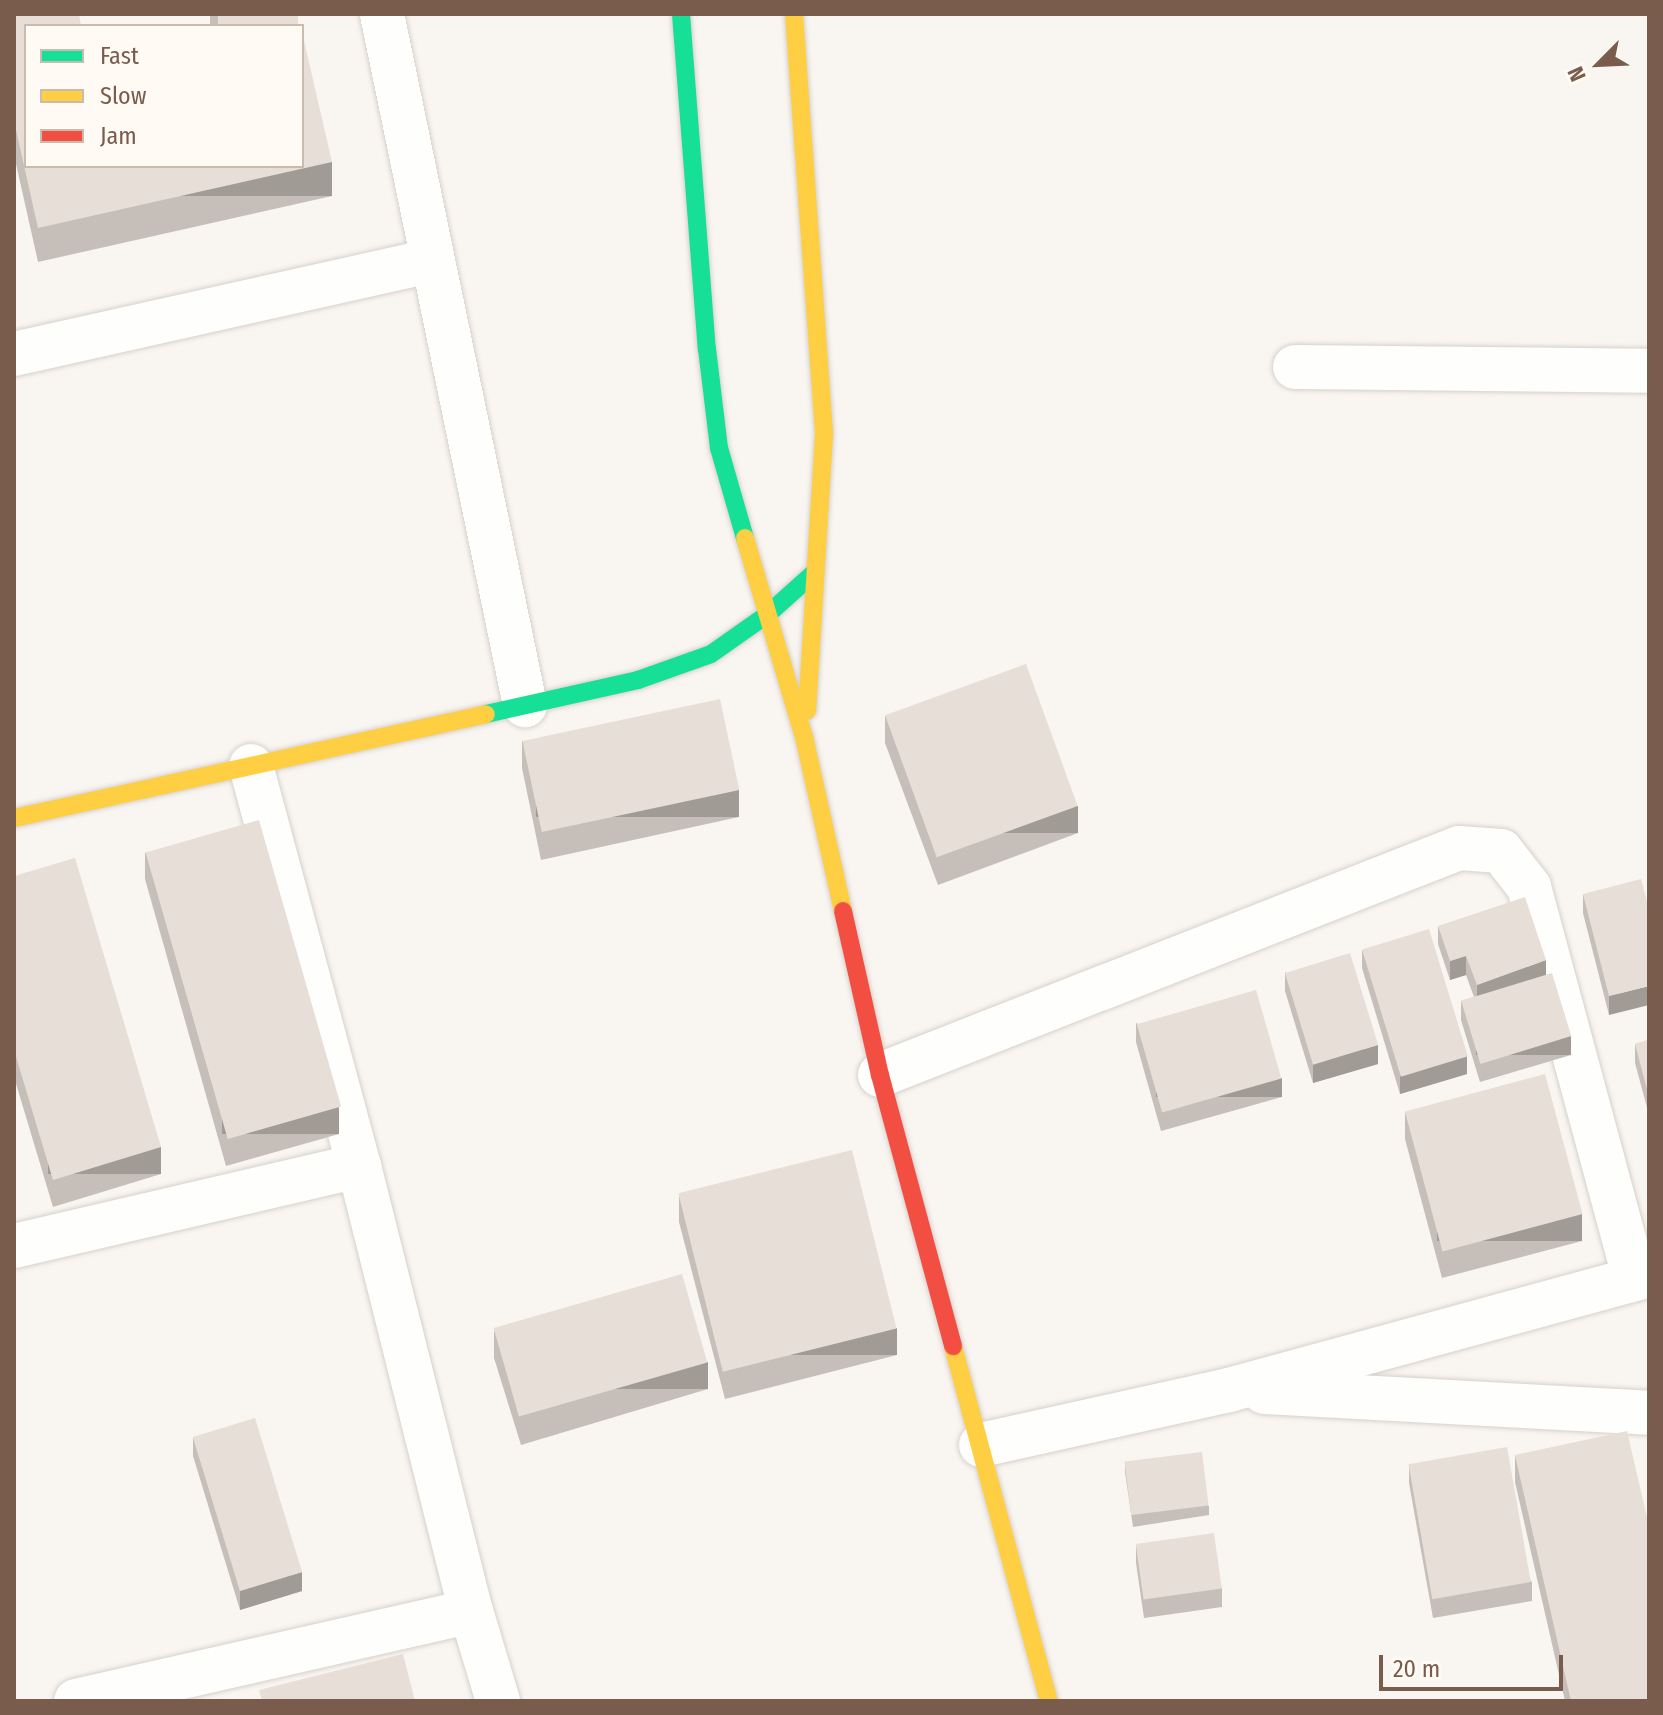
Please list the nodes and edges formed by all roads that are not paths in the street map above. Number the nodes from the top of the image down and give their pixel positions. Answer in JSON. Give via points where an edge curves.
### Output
{"nodes":[{"id":1,"x":382,"y":14,"type":"edge"},
{"id":2,"x":681,"y":14,"type":"edge"},
{"id":3,"x":794,"y":14,"type":"edge"},
{"id":4,"x":433,"y":260,"type":"junction"},
{"id":5,"x":14,"y":354,"type":"edge"},
{"id":6,"x":1295,"y":367,"type":"dead end"},
{"id":7,"x":1649,"y":371,"type":"edge"},
{"id":8,"x":815,"y":572,"type":"junction"},
{"id":9,"x":768,"y":614,"type":"junction"},
{"id":10,"x":525,"y":705,"type":"junction"},
{"id":11,"x":805,"y":741,"type":"junction"},
{"id":12,"x":251,"y":766,"type":"junction"},
{"id":13,"x":14,"y":818,"type":"edge"},
{"id":14,"x":880,"y":1075,"type":"junction"},
{"id":15,"x":359,"y":1166,"type":"junction"},
{"id":16,"x":14,"y":1246,"type":"edge"},
{"id":17,"x":1642,"y":1277,"type":"edge"},
{"id":18,"x":1229,"y":1390,"type":"junction"},
{"id":19,"x":1649,"y":1413,"type":"edge"},
{"id":20,"x":981,"y":1445,"type":"junction"},
{"id":21,"x":471,"y":1611,"type":"junction"},
{"id":22,"x":76,"y":1701,"type":"edge"},
{"id":23,"x":498,"y":1701,"type":"edge"},
{"id":24,"x":1049,"y":1701,"type":"edge"}],
"edges":[{"from":1,"to":4,"type":"street"},
{"from":2,"to":9,"type":"street","via":[[719,448]]},
{"from":3,"to":8,"type":"street","via":[[824,435]]},
{"from":4,"to":5,"type":"street"},
{"from":4,"to":10,"type":"street"},
{"from":6,"to":7,"type":"street"},
{"from":8,"to":9,"type":"street"},
{"from":8,"to":11,"type":"street"},
{"from":9,"to":10,"type":"street","via":[[711,654],[638,680]]},
{"from":9,"to":11,"type":"street"},
{"from":10,"to":12,"type":"street"},
{"from":11,"to":14,"type":"street"},
{"from":12,"to":13,"type":"street"},
{"from":12,"to":15,"type":"street"},
{"from":14,"to":17,"type":"street","via":[[1459,848],[1501,851],[1529,887]]},
{"from":14,"to":20,"type":"street"},
{"from":15,"to":16,"type":"street"},
{"from":15,"to":21,"type":"street"},
{"from":17,"to":18,"type":"street"},
{"from":18,"to":19,"type":"street"},
{"from":18,"to":20,"type":"street"},
{"from":20,"to":24,"type":"street"},
{"from":21,"to":22,"type":"street"},
{"from":21,"to":23,"type":"street"}]}
